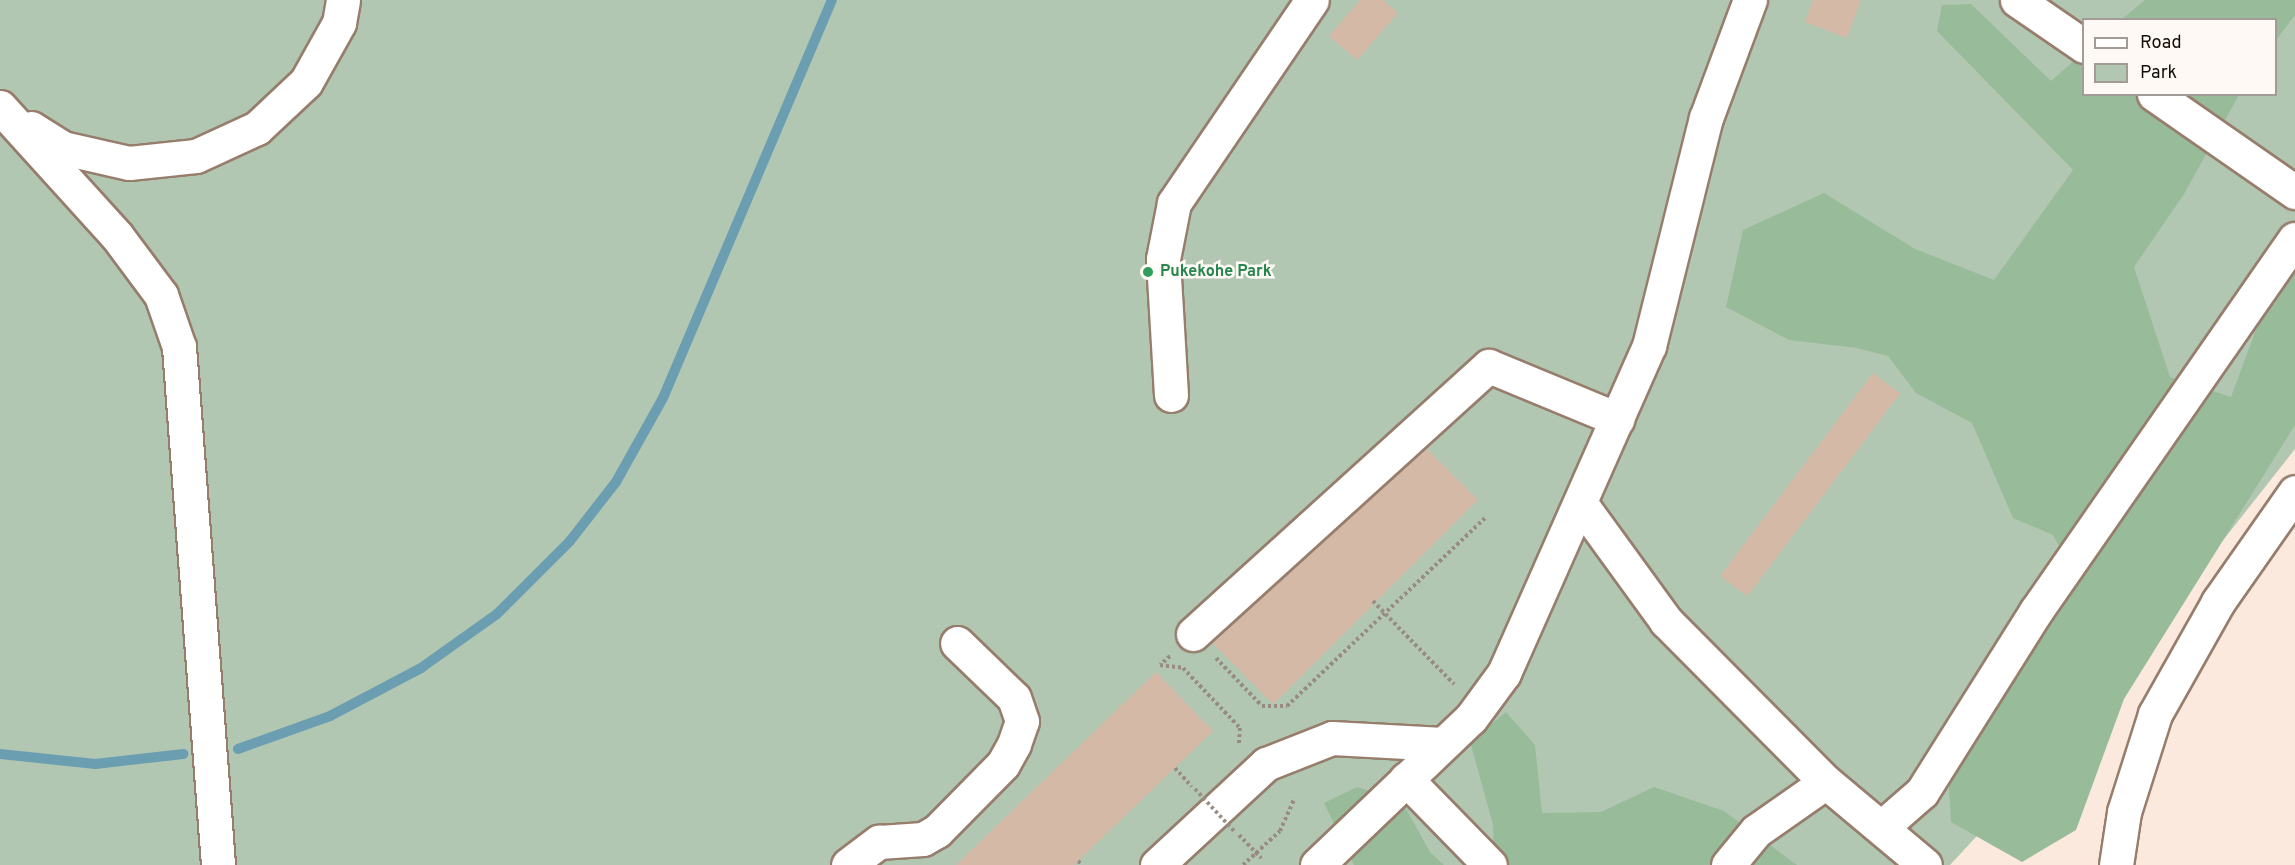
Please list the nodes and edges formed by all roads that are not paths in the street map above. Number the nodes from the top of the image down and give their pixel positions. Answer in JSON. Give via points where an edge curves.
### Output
{"nodes":[{"id":1,"x":343,"y":0,"type":"edge"},
{"id":2,"x":1312,"y":0,"type":"edge"},
{"id":3,"x":1750,"y":0,"type":"edge"},
{"id":4,"x":2017,"y":0,"type":"edge"},
{"id":5,"x":2082,"y":45,"type":"edge"},
{"id":6,"x":2157,"y":96,"type":"edge"},
{"id":7,"x":2,"y":109,"type":"edge"},
{"id":8,"x":2295,"y":192,"type":"edge"},
{"id":9,"x":2295,"y":239,"type":"edge"},
{"id":10,"x":1171,"y":394,"type":"dead end"},
{"id":11,"x":1617,"y":419,"type":"junction"},
{"id":12,"x":2295,"y":492,"type":"edge"},
{"id":13,"x":1581,"y":504,"type":"junction"},
{"id":14,"x":1193,"y":634,"type":"road end"},
{"id":15,"x":957,"y":643,"type":"dead end"},
{"id":16,"x":1443,"y":744,"type":"junction"},
{"id":17,"x":1406,"y":779,"type":"junction"},
{"id":18,"x":1826,"y":782,"type":"junction"},
{"id":19,"x":1882,"y":827,"type":"junction"},
{"id":20,"x":218,"y":865,"type":"edge"},
{"id":21,"x":848,"y":865,"type":"edge"},
{"id":22,"x":1157,"y":865,"type":"edge"},
{"id":23,"x":1317,"y":865,"type":"edge"},
{"id":24,"x":1490,"y":865,"type":"edge"},
{"id":25,"x":1728,"y":865,"type":"edge"},
{"id":26,"x":1924,"y":865,"type":"edge"},
{"id":27,"x":2116,"y":865,"type":"edge"}],
"edges":[{"from":1,"to":7,"type":"lane","via":[[339,23],[306,82],[257,128],[196,156],[129,162],[63,148]]},
{"from":2,"to":10,"type":"lane","via":[[1174,203],[1163,260]]},
{"from":3,"to":11,"type":"lane","via":[[1706,118],[1649,346]]},
{"from":4,"to":5,"type":"lane"},
{"from":6,"to":8,"type":"lane"},
{"from":7,"to":20,"type":"lane","via":[[117,236],[161,295],[178,347]]},
{"from":9,"to":19,"type":"lane","via":[[2036,611],[1922,792]]},
{"from":11,"to":13,"type":"lane"},
{"from":11,"to":14,"type":"lane","via":[[1490,366]]},
{"from":12,"to":27,"type":"lane","via":[[2218,602],[2155,714],[2128,793]]},
{"from":13,"to":16,"type":"lane","via":[[1504,673],[1471,718]]},
{"from":13,"to":18,"type":"lane","via":[[1666,621]]},
{"from":15,"to":21,"type":"lane","via":[[1014,698],[1022,721],[1014,744],[1003,764],[937,831],[923,839],[879,842]]},
{"from":16,"to":17,"type":"lane"},
{"from":16,"to":22,"type":"lane","via":[[1332,738],[1266,764]]},
{"from":17,"to":23,"type":"lane"},
{"from":17,"to":24,"type":"lane"},
{"from":18,"to":19,"type":"lane"},
{"from":18,"to":25,"type":"lane","via":[[1756,831]]},
{"from":19,"to":26,"type":"lane"}]}
